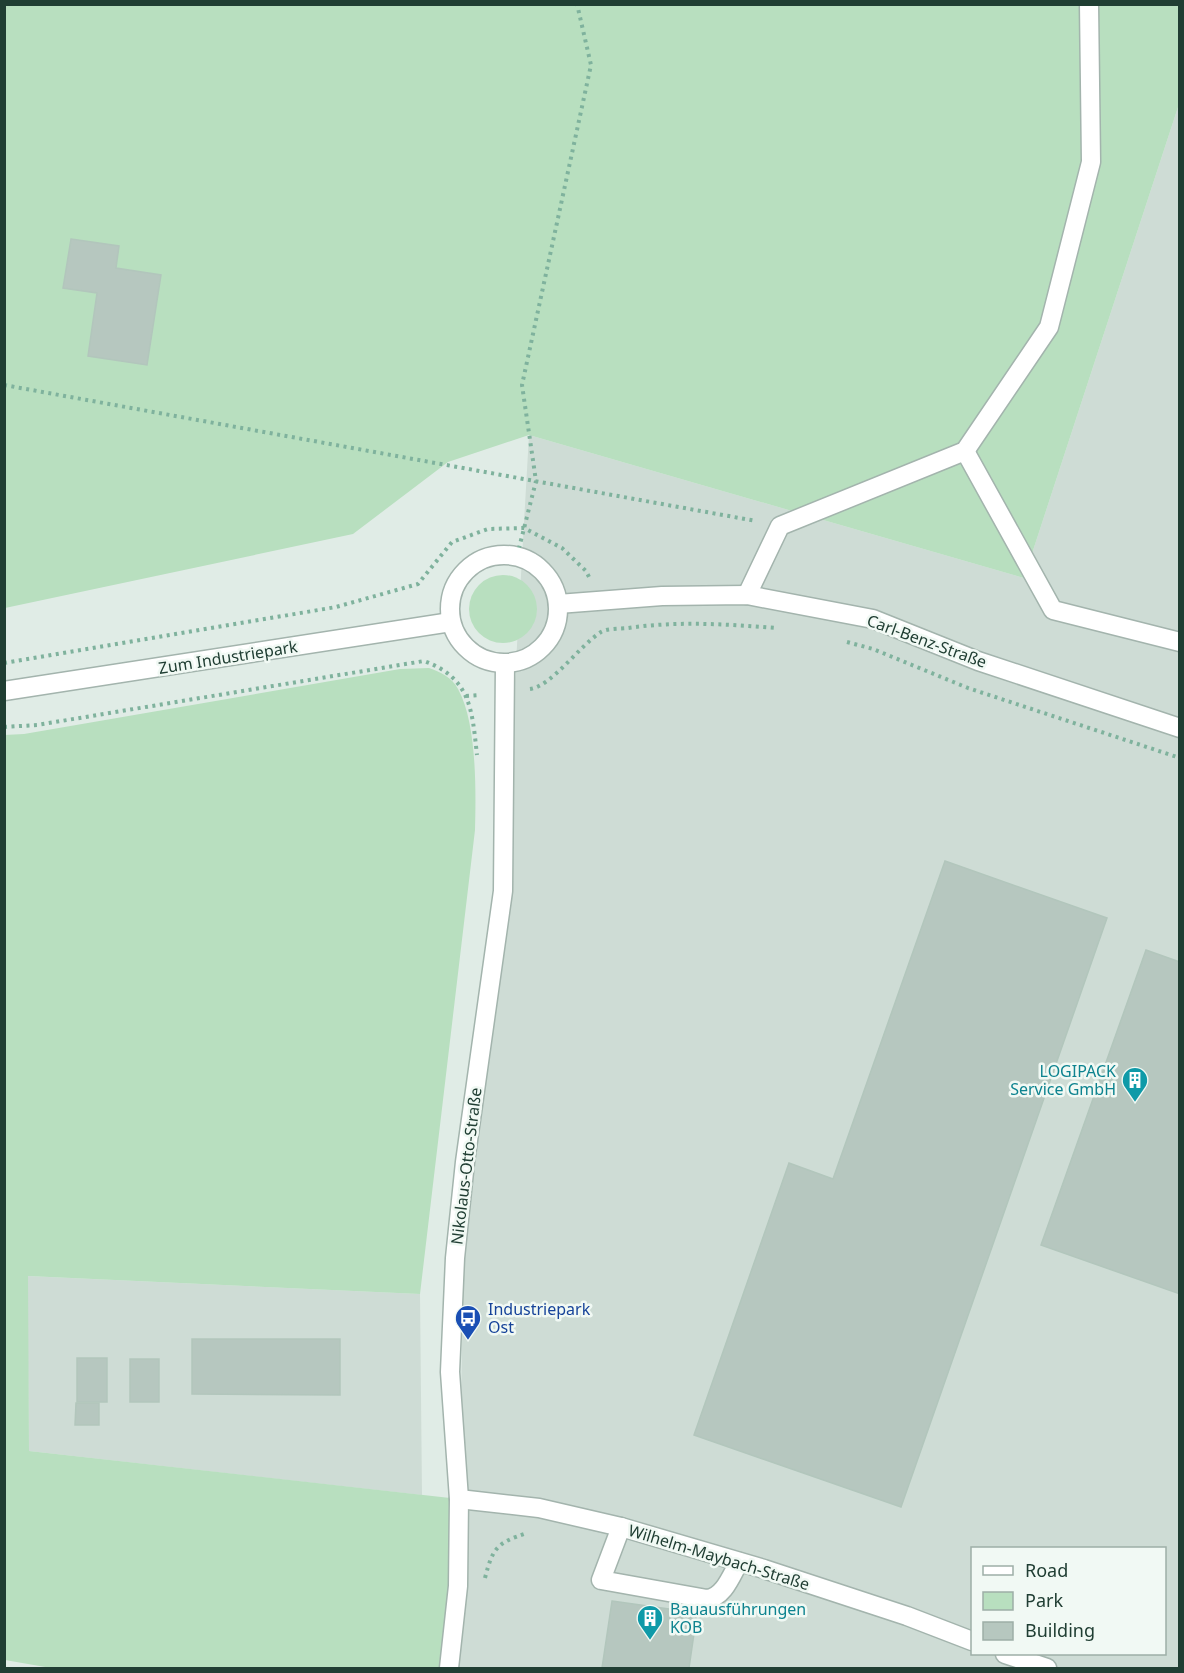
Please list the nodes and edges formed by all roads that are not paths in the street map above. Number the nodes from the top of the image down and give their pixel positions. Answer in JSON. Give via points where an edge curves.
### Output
{"nodes":[{"id":1,"x":1089,"y":4,"type":"edge"},
{"id":2,"x":965,"y":451,"type":"junction"},
{"id":3,"x":747,"y":595,"type":"junction"},
{"id":4,"x":558,"y":604,"type":"junction"},
{"id":5,"x":451,"y":622,"type":"junction"},
{"id":6,"x":1179,"y":642,"type":"edge"},
{"id":7,"x":505,"y":664,"type":"junction"},
{"id":8,"x":4,"y":691,"type":"edge"},
{"id":9,"x":1179,"y":728,"type":"edge"},
{"id":10,"x":459,"y":1499,"type":"junction"},
{"id":11,"x":621,"y":1527,"type":"junction"},
{"id":12,"x":739,"y":1562,"type":"junction"},
{"id":13,"x":971,"y":1641,"type":"edge"},
{"id":14,"x":1011,"y":1655,"type":"edge"},
{"id":15,"x":449,"y":1668,"type":"edge"},
{"id":16,"x":1047,"y":1668,"type":"edge"}],
"edges":[{"from":1,"to":2,"type":"street","via":[[1091,162],[1049,327]]},
{"from":2,"to":3,"type":"street","via":[[780,526]]},
{"from":2,"to":6,"type":"street","via":[[1053,610]]},
{"from":3,"to":4,"type":"street","name":"Carl-Benz-Straße"},
{"from":3,"to":9,"type":"street","name":"Carl-Benz-Straße","via":[[873,619],[978,661]]},
{"from":4,"to":5,"type":"street","via":[[549,579],[529,561],[517,556],[492,556],[470,566],[454,586]]},
{"from":4,"to":7,"type":"street","via":[[555,629],[540,650]]},
{"from":5,"to":7,"type":"street","via":[[458,639],[470,652]]},
{"from":5,"to":8,"type":"street","name":"Zum Industriepark"},
{"from":7,"to":10,"type":"street","name":"Nikolaus-Otto-Straße","via":[[503,891],[455,1258],[450,1372]]},
{"from":10,"to":11,"type":"street","name":"Wilhelm-Maybach-Straße","via":[[538,1508]]},
{"from":10,"to":15,"type":"street","name":"Nikolaus-Otto-Straße","via":[[458,1586]]},
{"from":11,"to":12,"type":"street","name":"Wilhelm-Maybach-Straße"},
{"from":11,"to":12,"type":"street","via":[[601,1581],[716,1598]]},
{"from":12,"to":13,"type":"street","name":"Wilhelm-Maybach-Straße"},
{"from":14,"to":16,"type":"street"}]}
